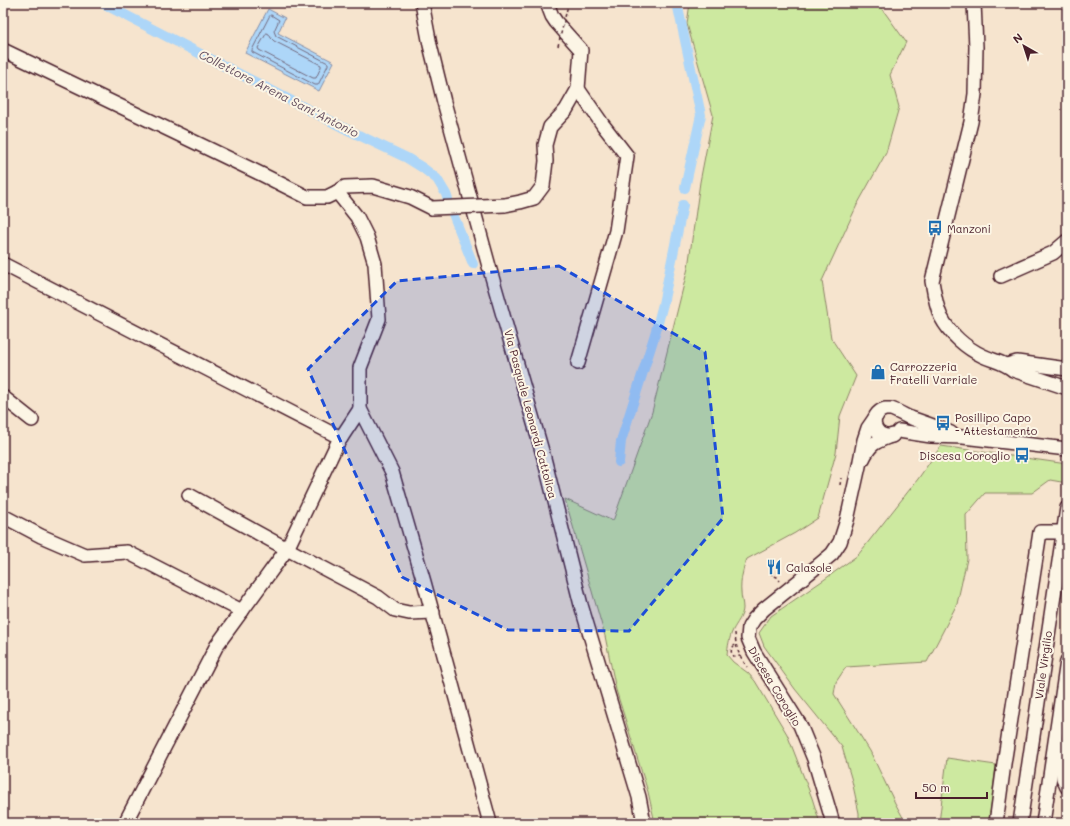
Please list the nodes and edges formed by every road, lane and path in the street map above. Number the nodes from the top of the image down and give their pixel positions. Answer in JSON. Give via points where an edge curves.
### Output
{"nodes":[{"id":1,"x":422,"y":3,"type":"edge"},
{"id":2,"x":547,"y":3,"type":"edge"},
{"id":3,"x":974,"y":3,"type":"edge"},
{"id":4,"x":568,"y":4,"type":"edge"},
{"id":5,"x":558,"y":46,"type":"dead end"},
{"id":6,"x":3,"y":50,"type":"edge"},
{"id":7,"x":578,"y":89,"type":"junction"},
{"id":8,"x":337,"y":192,"type":"junction"},
{"id":9,"x":1067,"y":241,"type":"edge"},
{"id":10,"x":3,"y":264,"type":"edge"},
{"id":11,"x":1001,"y":276,"type":"dead end"},
{"id":12,"x":578,"y":363,"type":"dead end"},
{"id":13,"x":1007,"y":365,"type":"junction"},
{"id":14,"x":1067,"y":369,"type":"edge"},
{"id":15,"x":1067,"y":388,"type":"edge"},
{"id":16,"x":3,"y":397,"type":"edge"},
{"id":17,"x":360,"y":409,"type":"junction"},
{"id":18,"x":896,"y":411,"type":"junction"},
{"id":19,"x":877,"y":415,"type":"junction"},
{"id":20,"x":32,"y":420,"type":"dead end"},
{"id":21,"x":896,"y":433,"type":"junction"},
{"id":22,"x":964,"y":437,"type":"junction"},
{"id":23,"x":341,"y":438,"type":"junction"},
{"id":24,"x":1067,"y":449,"type":"edge"},
{"id":25,"x":859,"y":466,"type":"junction"},
{"id":26,"x":841,"y":478,"type":"dead end"},
{"id":27,"x":840,"y":485,"type":"dead end"},
{"id":28,"x":189,"y":495,"type":"dead end"},
{"id":29,"x":1067,"y":508,"type":"edge"},
{"id":30,"x":3,"y":516,"type":"edge"},
{"id":31,"x":1065,"y":532,"type":"edge"},
{"id":32,"x":287,"y":549,"type":"junction"},
{"id":33,"x":772,"y":572,"type":"dead end"},
{"id":34,"x":782,"y":582,"type":"dead end"},
{"id":35,"x":242,"y":611,"type":"junction"},
{"id":36,"x":433,"y":612,"type":"junction"},
{"id":37,"x":735,"y":633,"type":"dead end"},
{"id":38,"x":736,"y":644,"type":"junction"},
{"id":39,"x":740,"y":656,"type":"junction"},
{"id":40,"x":1067,"y":661,"type":"edge"},
{"id":41,"x":747,"y":667,"type":"dead end"},
{"id":42,"x":1067,"y":694,"type":"edge"},
{"id":43,"x":1065,"y":768,"type":"edge"},
{"id":44,"x":1067,"y":788,"type":"edge"},
{"id":45,"x":125,"y":823,"type":"edge"},
{"id":46,"x":490,"y":823,"type":"edge"},
{"id":47,"x":644,"y":823,"type":"edge"},
{"id":48,"x":833,"y":823,"type":"edge"},
{"id":49,"x":996,"y":823,"type":"edge"},
{"id":50,"x":1020,"y":823,"type":"edge"},
{"id":51,"x":1043,"y":823,"type":"edge"}],
"edges":[{"from":1,"to":47,"type":"street","name":"Via Pasquale Leonardi Cattolica","via":[[446,109],[544,458],[581,605],[639,797]]},
{"from":2,"to":7,"type":"street","via":[[556,22],[581,50]]},
{"from":3,"to":13,"type":"street","via":[[975,94],[971,122],[932,281],[941,317],[954,335],[967,347]]},
{"from":4,"to":5,"type":"path","bridge":true},
{"from":6,"to":8,"type":"street","via":[[307,197],[327,197]]},
{"from":7,"to":8,"type":"street","bridge":true,"via":[[566,110],[550,127],[545,145],[543,186],[534,198],[505,205],[432,208],[410,197],[373,186],[345,187]]},
{"from":7,"to":12,"type":"street","via":[[627,156],[616,231]]},
{"from":8,"to":17,"type":"street","via":[[357,217],[367,237],[375,264],[379,319],[360,368]]},
{"from":9,"to":11,"type":"street","via":[[1053,252]]},
{"from":10,"to":23,"type":"street"},
{"from":13,"to":14,"type":"street","via":[[1017,362]]},
{"from":13,"to":15,"type":"street","via":[[1014,370]]},
{"from":16,"to":20,"type":"street"},
{"from":17,"to":23,"type":"street"},
{"from":17,"to":36,"type":"street","via":[[392,472]]},
{"from":18,"to":19,"type":"street","via":[[888,409]]},
{"from":18,"to":21,"type":"street","via":[[902,423]]},
{"from":18,"to":22,"type":"street"},
{"from":19,"to":21,"type":"street","via":[[875,424],[879,432],[887,436]]},
{"from":19,"to":25,"type":"street","name":"Discesa Coroglio","via":[[868,428]]},
{"from":21,"to":22,"type":"street"},
{"from":21,"to":25,"type":"street","name":"Discesa Coroglio","via":[[868,449]]},
{"from":22,"to":24,"type":"street"},
{"from":23,"to":32,"type":"street"},
{"from":25,"to":48,"type":"street","name":"Discesa Coroglio","via":[[840,542],[832,554],[754,619],[749,628],[748,638],[754,652],[800,725],[814,759]]},
{"from":26,"to":27,"type":"path"},
{"from":28,"to":32,"type":"street"},
{"from":29,"to":31,"type":"street","name":"Viale Virgilio"},
{"from":30,"to":35,"type":"street","via":[[85,555],[127,552]]},
{"from":31,"to":49,"type":"street","via":[[1040,532]]},
{"from":31,"to":50,"type":"street","name":"Viale Virgilio"},
{"from":32,"to":35,"type":"street"},
{"from":32,"to":36,"type":"street","via":[[378,597],[395,610],[409,613]]},
{"from":33,"to":34,"type":"path","via":[[772,575]]},
{"from":35,"to":45,"type":"street","via":[[216,644]]},
{"from":36,"to":46,"type":"street"},
{"from":37,"to":38,"type":"path"},
{"from":38,"to":39,"type":"path"},
{"from":38,"to":39,"type":"path","via":[[732,648],[732,655]]},
{"from":39,"to":41,"type":"path"},
{"from":40,"to":51,"type":"street"},
{"from":42,"to":43,"type":"street","via":[[1059,756]]},
{"from":43,"to":44,"type":"street","via":[[1063,778]]}]}
